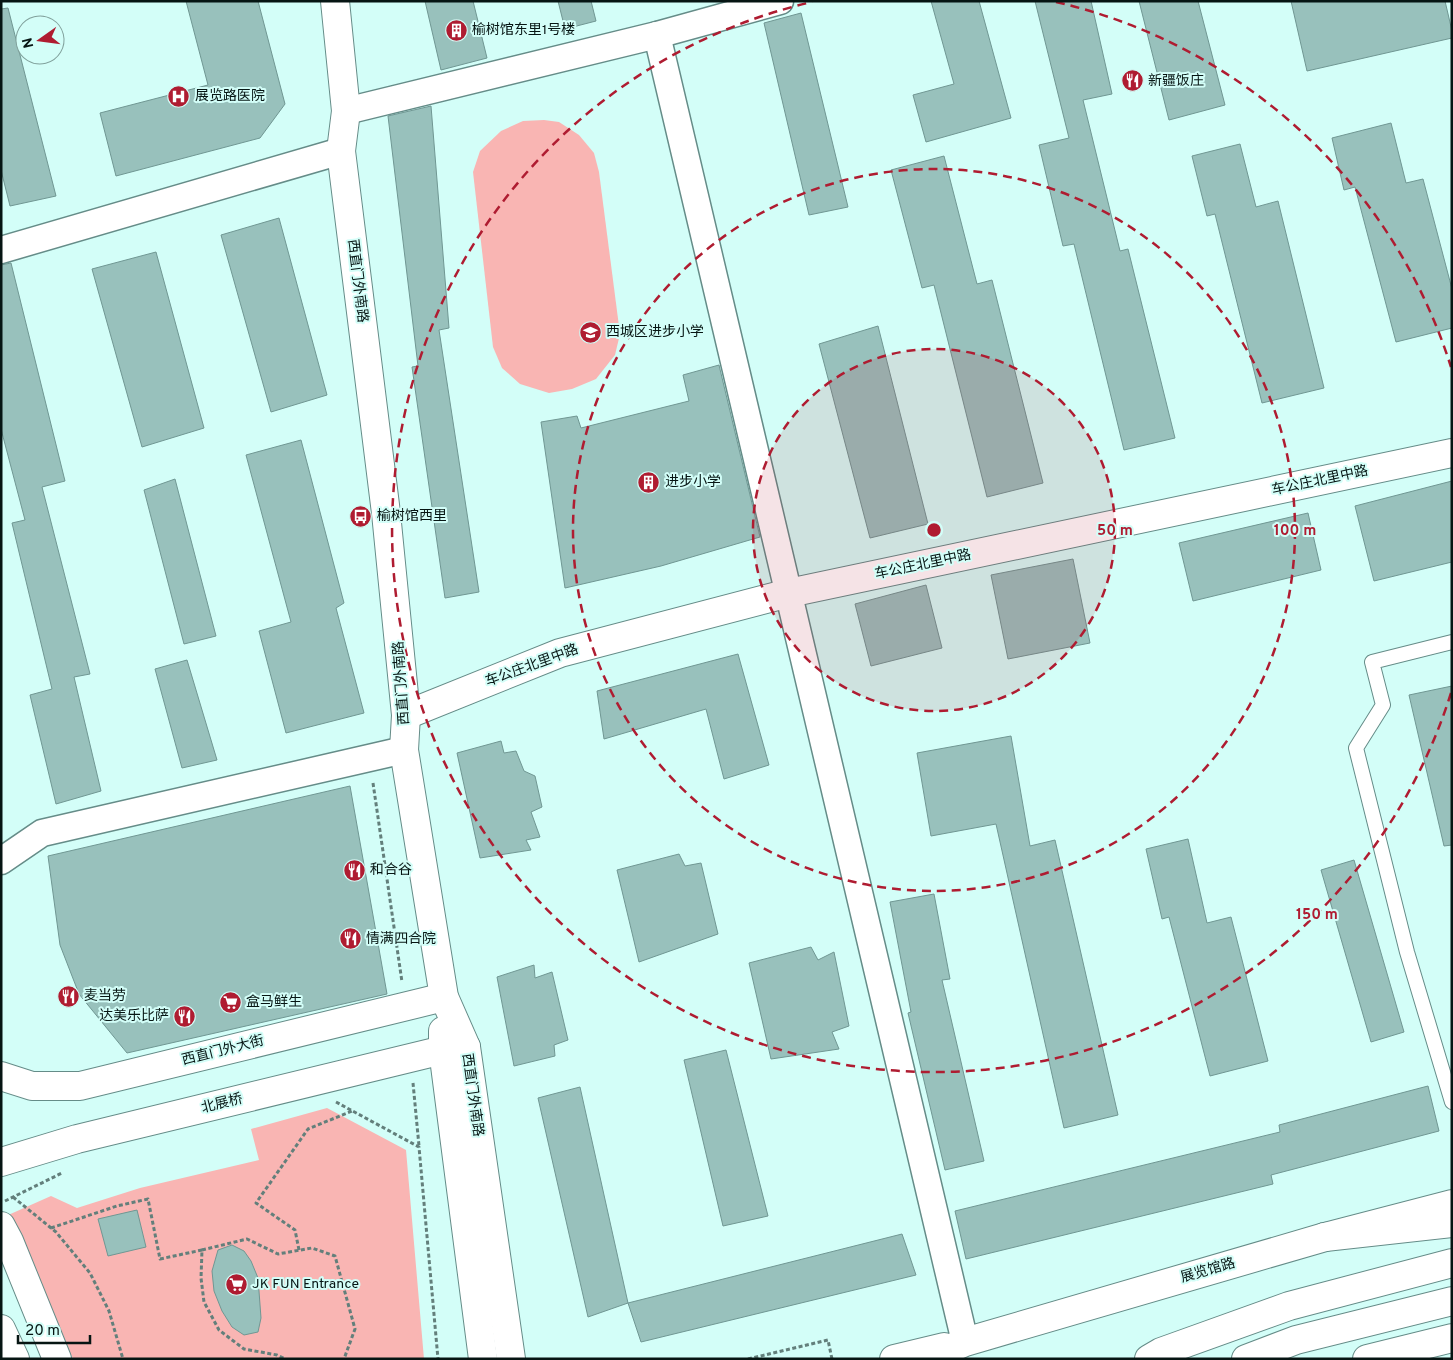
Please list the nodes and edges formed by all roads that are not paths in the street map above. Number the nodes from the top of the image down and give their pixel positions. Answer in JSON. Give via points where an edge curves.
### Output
{"nodes":[{"id":1,"x":335,"y":1,"type":"edge"},
{"id":2,"x":780,"y":1,"type":"edge"},
{"id":3,"x":657,"y":35,"type":"junction"},
{"id":4,"x":346,"y":111,"type":"junction"},
{"id":5,"x":341,"y":151,"type":"junction"},
{"id":6,"x":1,"y":250,"type":"edge"},
{"id":7,"x":1452,"y":453,"type":"edge"},
{"id":8,"x":789,"y":594,"type":"junction"},
{"id":9,"x":1452,"y":642,"type":"edge"},
{"id":10,"x":406,"y":715,"type":"junction"},
{"id":11,"x":404,"y":750,"type":"junction"},
{"id":12,"x":1,"y":861,"type":"edge"},
{"id":13,"x":444,"y":997,"type":"junction"},
{"id":14,"x":454,"y":1048,"type":"junction"},
{"id":15,"x":1,"y":1076,"type":"edge"},
{"id":16,"x":1452,"y":1102,"type":"edge"},
{"id":17,"x":1,"y":1162,"type":"edge"},
{"id":18,"x":1452,"y":1204,"type":"edge"},
{"id":19,"x":2,"y":1214,"type":"edge"},
{"id":20,"x":1452,"y":1223,"type":"edge"},
{"id":21,"x":1325,"y":1237,"type":"junction"},
{"id":22,"x":1452,"y":1263,"type":"edge"},
{"id":23,"x":1452,"y":1302,"type":"edge"},
{"id":24,"x":1,"y":1329,"type":"edge"},
{"id":25,"x":1452,"y":1338,"type":"edge"},
{"id":26,"x":965,"y":1342,"type":"junction"},
{"id":27,"x":15,"y":1359,"type":"edge"},
{"id":28,"x":57,"y":1359,"type":"edge"},
{"id":29,"x":483,"y":1359,"type":"edge"},
{"id":30,"x":510,"y":1359,"type":"edge"},
{"id":31,"x":894,"y":1359,"type":"edge"},
{"id":32,"x":927,"y":1359,"type":"edge"},
{"id":33,"x":1149,"y":1359,"type":"edge"},
{"id":34,"x":1246,"y":1359,"type":"edge"},
{"id":35,"x":1367,"y":1359,"type":"edge"}],
"edges":[{"from":1,"to":4,"type":"main road","name":"西直门外南路"},
{"from":2,"to":3,"type":"street"},
{"from":3,"to":4,"type":"street"},
{"from":3,"to":8,"type":"street"},
{"from":4,"to":5,"type":"main road","name":"西直门外南路"},
{"from":5,"to":6,"type":"street"},
{"from":5,"to":10,"type":"main road","name":"西直门外南路","via":[[386,513]]},
{"from":7,"to":8,"type":"main road","name":"车公庄北里中路"},
{"from":8,"to":10,"type":"main road","name":"车公庄北里中路","via":[[560,653]]},
{"from":8,"to":26,"type":"street"},
{"from":9,"to":16,"type":"lane","via":[[1372,662],[1383,705],[1356,748],[1407,952]]},
{"from":10,"to":11,"type":"main road","name":"西直门外南路"},
{"from":11,"to":12,"type":"street","via":[[42,833]]},
{"from":11,"to":13,"type":"main road","name":"西直门外南路"},
{"from":13,"to":14,"type":"main road","name":"西直门外南路"},
{"from":13,"to":15,"type":"main road","name":"西直门外大街","via":[[80,1086],[32,1086]]},
{"from":14,"to":17,"type":"main road","name":"北展桥","via":[[77,1140]]},
{"from":14,"to":29,"type":"main road","name":"西直门外南路"},
{"from":14,"to":30,"type":"main road","name":"西直门外南路"},
{"from":18,"to":21,"type":"main road","name":"展览馆路"},
{"from":19,"to":28,"type":"main road","via":[[9,1241]]},
{"from":20,"to":21,"type":"main road"},
{"from":21,"to":26,"type":"main road","name":"展览馆路"},
{"from":22,"to":33,"type":"main road","via":[[1289,1306]]},
{"from":23,"to":34,"type":"main road","via":[[1296,1340]]},
{"from":24,"to":27,"type":"main road"},
{"from":25,"to":35,"type":"main road"},
{"from":26,"to":31,"type":"main road","name":"展览馆路"},
{"from":26,"to":32,"type":"main road","name":"展览馆路"}]}
